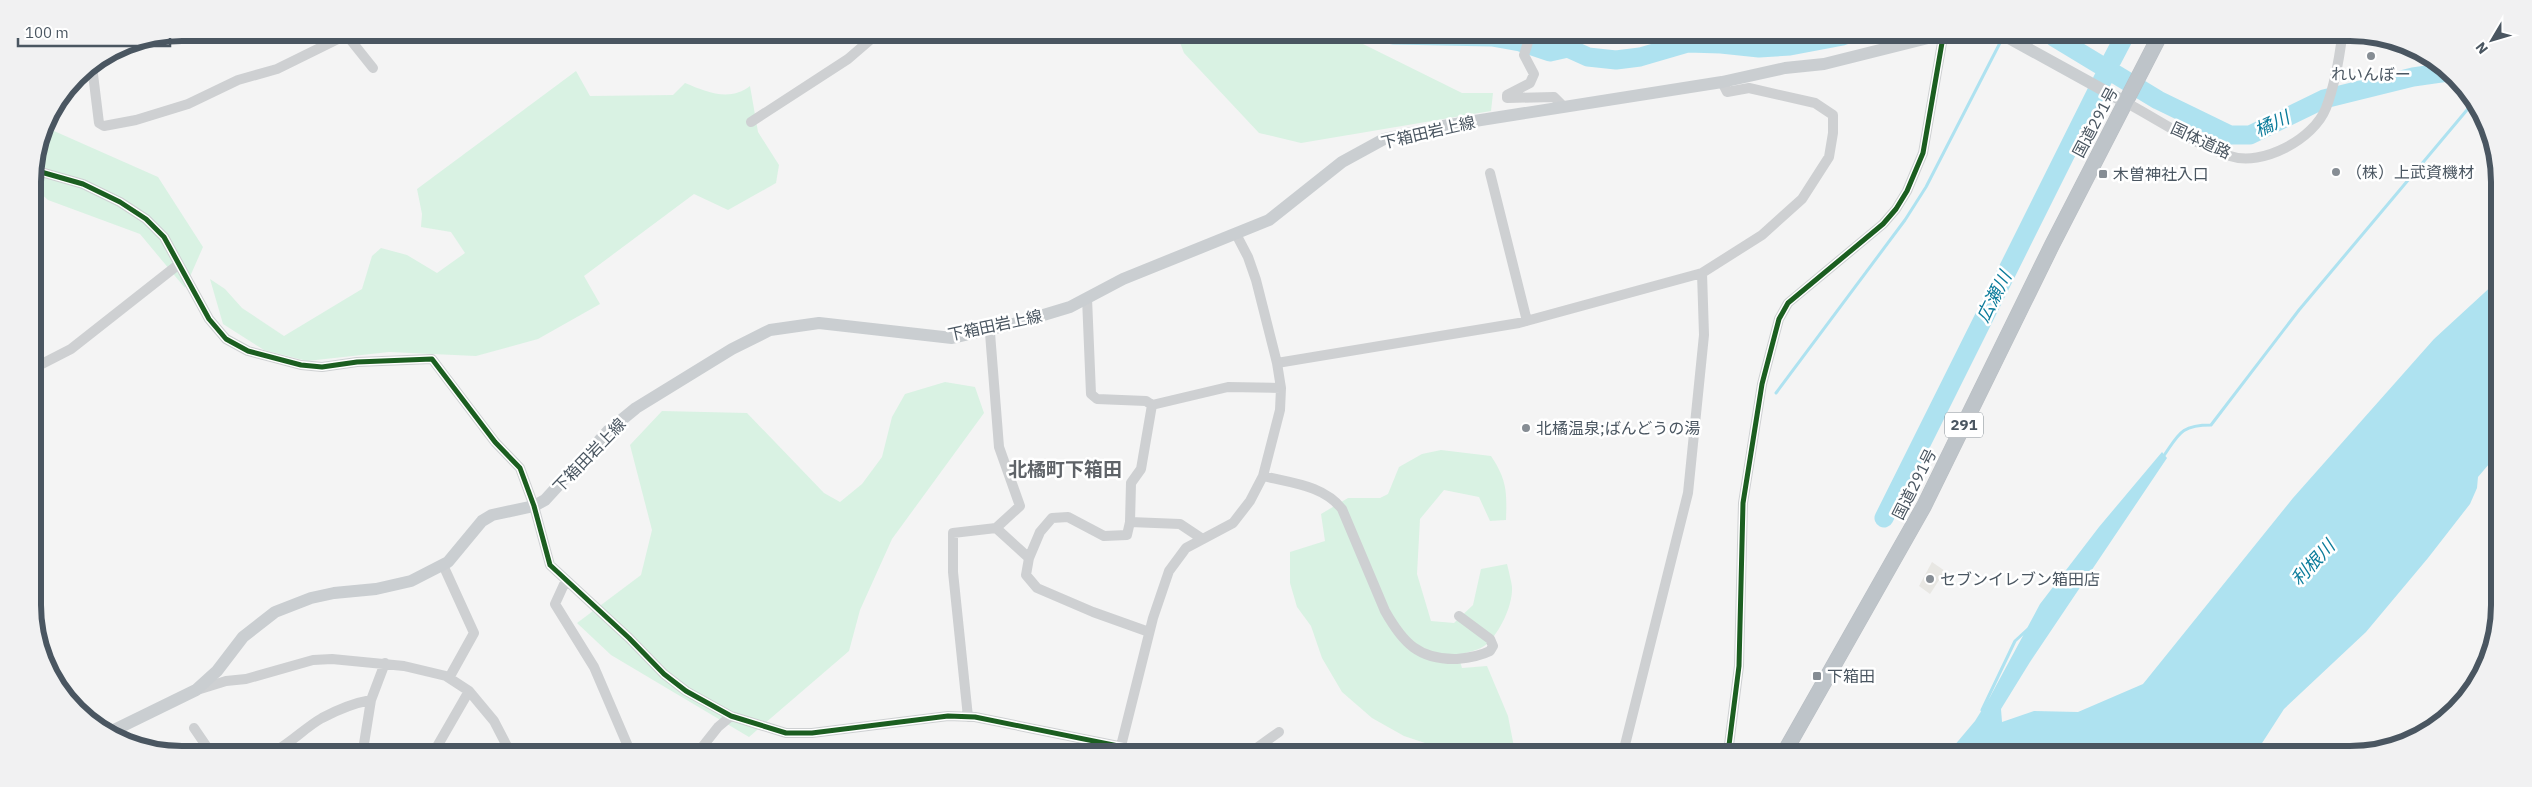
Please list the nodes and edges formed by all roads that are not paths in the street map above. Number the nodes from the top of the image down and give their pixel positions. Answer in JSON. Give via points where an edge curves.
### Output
{"nodes":[{"id":1,"x":1528,"y":41,"type":"edge"},
{"id":2,"x":1915,"y":41,"type":"edge"},
{"id":3,"x":1942,"y":41,"type":"edge"},
{"id":4,"x":2016,"y":41,"type":"edge"},
{"id":5,"x":2157,"y":41,"type":"edge"},
{"id":6,"x":2341,"y":41,"type":"edge"},
{"id":7,"x":330,"y":42,"type":"edge"},
{"id":8,"x":352,"y":42,"type":"edge"},
{"id":9,"x":868,"y":42,"type":"edge"},
{"id":10,"x":372,"y":68,"type":"dead end"},
{"id":11,"x":93,"y":73,"type":"edge"},
{"id":12,"x":1722,"y":82,"type":"junction"},
{"id":13,"x":2128,"y":96,"type":"junction"},
{"id":14,"x":1563,"y":106,"type":"junction"},
{"id":15,"x":751,"y":122,"type":"dead end"},
{"id":16,"x":42,"y":172,"type":"edge"},
{"id":17,"x":1490,"y":174,"type":"dead end"},
{"id":18,"x":1236,"y":234,"type":"junction"},
{"id":19,"x":179,"y":264,"type":"junction"},
{"id":20,"x":1702,"y":273,"type":"junction"},
{"id":21,"x":1087,"y":298,"type":"junction"},
{"id":22,"x":1527,"y":321,"type":"junction"},
{"id":23,"x":990,"y":333,"type":"dead end"},
{"id":24,"x":1277,"y":363,"type":"junction"},
{"id":25,"x":42,"y":365,"type":"edge"},
{"id":26,"x":1281,"y":388,"type":"junction"},
{"id":27,"x":1152,"y":405,"type":"junction"},
{"id":28,"x":1263,"y":476,"type":"junction"},
{"id":29,"x":534,"y":506,"type":"junction"},
{"id":30,"x":1130,"y":522,"type":"junction"},
{"id":31,"x":996,"y":528,"type":"junction"},
{"id":32,"x":1201,"y":538,"type":"junction"},
{"id":33,"x":1029,"y":558,"type":"junction"},
{"id":34,"x":443,"y":565,"type":"junction"},
{"id":35,"x":566,"y":580,"type":"junction"},
{"id":36,"x":1459,"y":616,"type":"dead end"},
{"id":37,"x":1150,"y":632,"type":"junction"},
{"id":38,"x":385,"y":663,"type":"junction"},
{"id":39,"x":449,"y":678,"type":"junction"},
{"id":40,"x":196,"y":690,"type":"junction"},
{"id":41,"x":469,"y":691,"type":"junction"},
{"id":42,"x":371,"y":700,"type":"junction"},
{"id":43,"x":731,"y":716,"type":"junction"},
{"id":44,"x":968,"y":717,"type":"junction"},
{"id":45,"x":194,"y":728,"type":"dead end"},
{"id":46,"x":116,"y":729,"type":"edge"},
{"id":47,"x":1279,"y":732,"type":"dead end"},
{"id":48,"x":1625,"y":745,"type":"edge"},
{"id":49,"x":1729,"y":745,"type":"edge"},
{"id":50,"x":1788,"y":745,"type":"edge"},
{"id":51,"x":206,"y":746,"type":"edge"},
{"id":52,"x":285,"y":746,"type":"edge"},
{"id":53,"x":364,"y":746,"type":"edge"},
{"id":54,"x":437,"y":746,"type":"edge"},
{"id":55,"x":507,"y":746,"type":"edge"},
{"id":56,"x":628,"y":746,"type":"edge"},
{"id":57,"x":704,"y":746,"type":"edge"},
{"id":58,"x":1119,"y":746,"type":"edge"},
{"id":59,"x":1121,"y":746,"type":"edge"},
{"id":60,"x":1260,"y":746,"type":"edge"}],
"edges":[{"from":1,"to":14,"type":"street","via":[[1524,55],[1534,74],[1530,84],[1507,95],[1508,98],[1554,97]]},
{"from":2,"to":12,"type":"main road","name":"下箱田岩上線","via":[[1824,64],[1785,68]]},
{"from":3,"to":49,"type":"street","via":[[1923,154],[1907,191],[1883,224],[1788,303],[1779,318],[1762,384],[1744,503],[1739,666]]},
{"from":4,"to":13,"type":"main road","via":[[2108,92]]},
{"from":5,"to":13,"type":"highway","name":"国道291号","number":"291"},
{"from":6,"to":13,"type":"street","name":"国体道路","via":[[2326,109],[2312,127],[2281,151],[2251,158],[2232,157]]},
{"from":7,"to":11,"type":"street","via":[[277,69],[238,80],[188,104],[104,126],[98,123]]},
{"from":8,"to":10,"type":"street"},
{"from":9,"to":15,"type":"street"},
{"from":12,"to":14,"type":"main road","name":"下箱田岩上線"},
{"from":12,"to":20,"type":"street","via":[[1726,92],[1749,88],[1815,103],[1833,115],[1833,133],[1829,157],[1802,199],[1762,235]]},
{"from":13,"to":50,"type":"highway","name":"国道291号","number":"291","via":[[1924,506]]},
{"from":14,"to":18,"type":"main road","name":"下箱田岩上線","via":[[1384,139],[1342,162],[1269,220]]},
{"from":16,"to":19,"type":"street","via":[[83,184],[146,219],[164,237]]},
{"from":17,"to":22,"type":"street"},
{"from":18,"to":21,"type":"main road","name":"下箱田岩上線","via":[[1123,279]]},
{"from":18,"to":24,"type":"street","via":[[1256,280]]},
{"from":19,"to":25,"type":"street","via":[[71,349]]},
{"from":19,"to":29,"type":"street","via":[[209,319],[226,339],[248,351],[322,367],[432,359],[495,442],[520,468]]},
{"from":20,"to":22,"type":"street"},
{"from":20,"to":48,"type":"street","via":[[1704,335],[1688,493]]},
{"from":21,"to":27,"type":"street","via":[[1091,394],[1097,399],[1146,401]]},
{"from":21,"to":29,"type":"main road","name":"下箱田岩上線","via":[[1070,307],[1017,323],[952,338],[819,323],[770,330],[732,349],[636,408],[608,431],[544,500]]},
{"from":22,"to":24,"type":"street"},
{"from":23,"to":31,"type":"street","via":[[999,446],[1020,506]]},
{"from":24,"to":26,"type":"street"},
{"from":26,"to":27,"type":"street","via":[[1228,387]]},
{"from":26,"to":28,"type":"street","via":[[1280,410]]},
{"from":27,"to":30,"type":"street","via":[[1141,469],[1131,483]]},
{"from":28,"to":32,"type":"street","via":[[1233,523]]},
{"from":28,"to":36,"type":"street","via":[[1315,489],[1337,503],[1385,611],[1394,627],[1417,651],[1442,659],[1466,659],[1490,651],[1493,646],[1490,639]]},
{"from":29,"to":34,"type":"main road","name":"下箱田岩上線","via":[[492,515],[482,521],[457,555]]},
{"from":29,"to":35,"type":"street","via":[[550,565]]},
{"from":30,"to":32,"type":"street","via":[[1180,524]]},
{"from":30,"to":33,"type":"street","via":[[1127,534],[1104,536],[1068,517],[1052,518],[1040,532]]},
{"from":31,"to":33,"type":"street"},
{"from":31,"to":44,"type":"street","via":[[953,534],[953,572]]},
{"from":32,"to":37,"type":"street","via":[[1186,548],[1169,571]]},
{"from":33,"to":37,"type":"street","via":[[1026,575],[1037,588]]},
{"from":34,"to":39,"type":"street","via":[[474,632]]},
{"from":34,"to":40,"type":"main road","name":"下箱田岩上線","via":[[398,585],[334,592],[274,612],[243,637],[217,671]]},
{"from":35,"to":43,"type":"street","via":[[664,674],[700,700]]},
{"from":35,"to":56,"type":"street","via":[[555,604],[594,668]]},
{"from":37,"to":59,"type":"street"},
{"from":38,"to":39,"type":"street"},
{"from":38,"to":40,"type":"street","via":[[313,660]]},
{"from":38,"to":42,"type":"street"},
{"from":39,"to":41,"type":"street"},
{"from":40,"to":46,"type":"main road","name":"下箱田岩上線"},
{"from":41,"to":54,"type":"street"},
{"from":41,"to":55,"type":"street","via":[[494,721]]},
{"from":42,"to":52,"type":"street","via":[[321,718]]},
{"from":42,"to":53,"type":"street"},
{"from":43,"to":44,"type":"street","via":[[786,732],[812,733],[922,719]]},
{"from":43,"to":57,"type":"street","via":[[718,726]]},
{"from":44,"to":58,"type":"street"},
{"from":45,"to":51,"type":"street"},
{"from":47,"to":60,"type":"street"}]}
